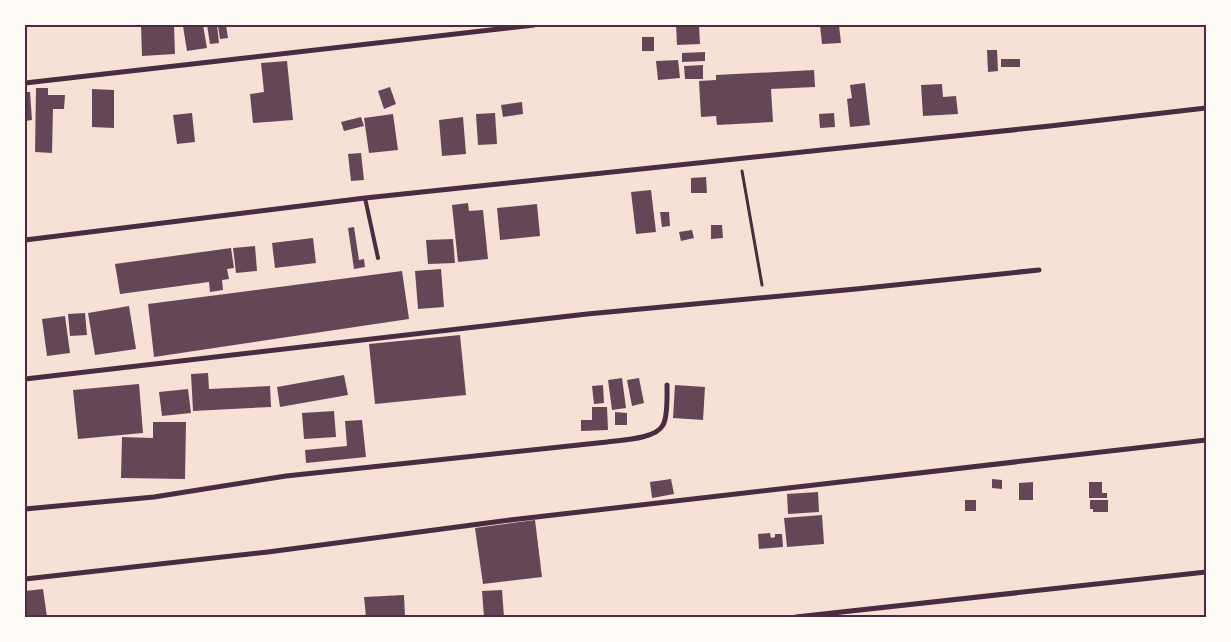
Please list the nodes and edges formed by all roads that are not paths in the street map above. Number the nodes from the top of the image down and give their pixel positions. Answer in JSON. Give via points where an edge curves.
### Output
{"nodes":[{"id":1,"x":534,"y":25,"type":"edge"},
{"id":2,"x":25,"y":84,"type":"edge"},
{"id":3,"x":1206,"y":108,"type":"edge"},
{"id":4,"x":366,"y":198,"type":"junction"},
{"id":5,"x":25,"y":240,"type":"edge"},
{"id":6,"x":378,"y":258,"type":"dead end"},
{"id":7,"x":1039,"y":270,"type":"dead end"},
{"id":8,"x":25,"y":379,"type":"edge"},
{"id":9,"x":667,"y":385,"type":"dead end"},
{"id":10,"x":1206,"y":440,"type":"edge"},
{"id":11,"x":25,"y":509,"type":"edge"},
{"id":12,"x":1206,"y":572,"type":"edge"},
{"id":13,"x":25,"y":579,"type":"edge"},
{"id":14,"x":796,"y":617,"type":"edge"}],
"edges":[{"from":1,"to":2,"type":"street"},
{"from":3,"to":4,"type":"street"},
{"from":4,"to":5,"type":"street"},
{"from":4,"to":6,"type":"lane"},
{"from":7,"to":8,"type":"street","via":[[587,314]]},
{"from":9,"to":11,"type":"street","via":[[663,425],[646,436],[286,476],[154,497]]},
{"from":10,"to":13,"type":"street"},
{"from":12,"to":14,"type":"street"}]}
